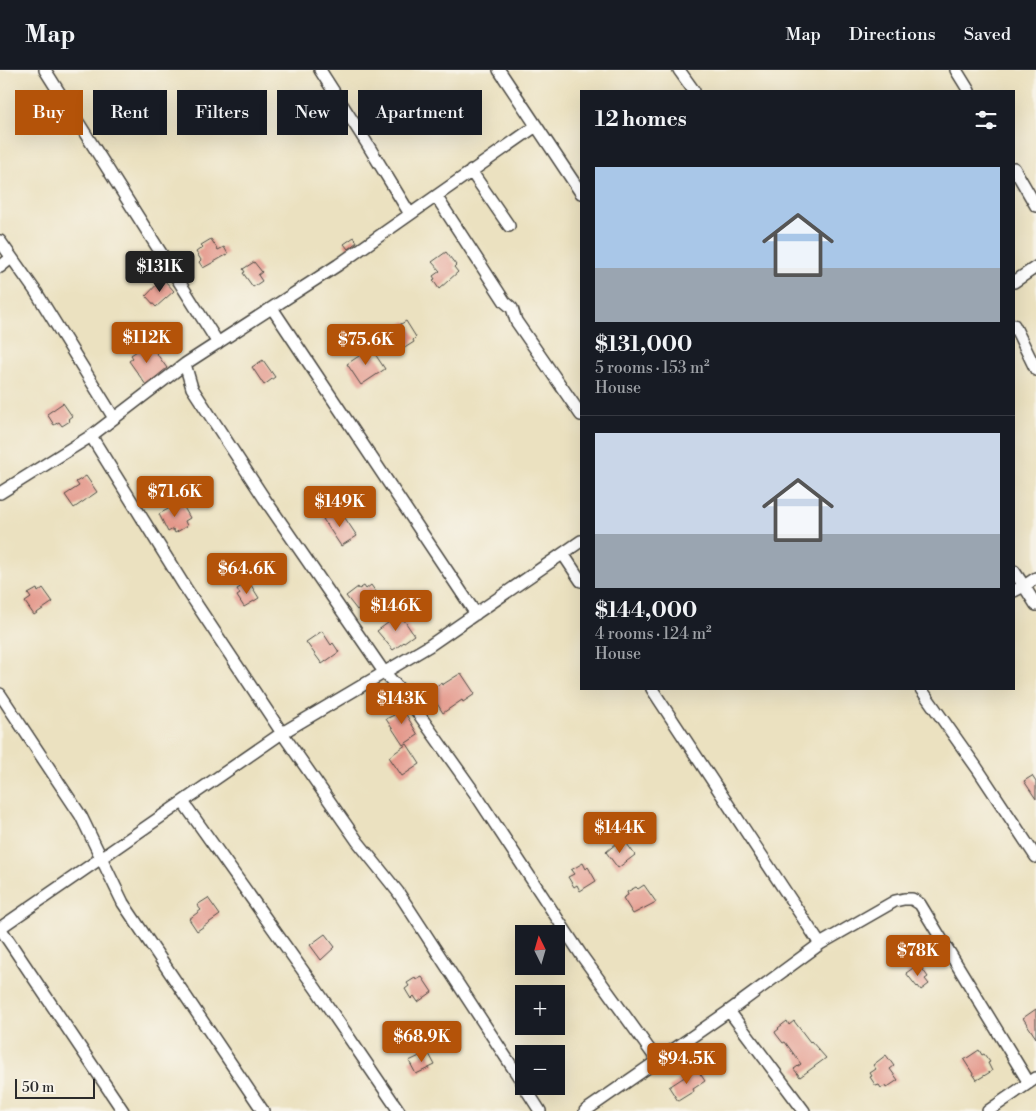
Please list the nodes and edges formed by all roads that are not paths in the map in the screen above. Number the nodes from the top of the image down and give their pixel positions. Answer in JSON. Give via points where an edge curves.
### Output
{"nodes":[{"id":1,"x":45,"y":70,"type":"edge"},
{"id":2,"x":320,"y":70,"type":"edge"},
{"id":3,"x":499,"y":70,"type":"edge"},
{"id":4,"x":679,"y":70,"type":"edge"},
{"id":5,"x":956,"y":70,"type":"edge"},
{"id":6,"x":693,"y":90,"type":"edge"},
{"id":7,"x":968,"y":90,"type":"edge"},
{"id":8,"x":536,"y":126,"type":"junction"},
{"id":9,"x":1015,"y":170,"type":"edge"},
{"id":10,"x":471,"y":172,"type":"junction"},
{"id":11,"x":580,"y":192,"type":"edge"},
{"id":12,"x":436,"y":196,"type":"junction"},
{"id":13,"x":1036,"y":206,"type":"edge"},
{"id":14,"x":410,"y":214,"type":"junction"},
{"id":15,"x":509,"y":226,"type":"dead end"},
{"id":16,"x":0,"y":241,"type":"edge"},
{"id":17,"x":10,"y":258,"type":"junction"},
{"id":18,"x":1036,"y":266,"type":"edge"},
{"id":19,"x":0,"y":267,"type":"edge"},
{"id":20,"x":1015,"y":281,"type":"edge"},
{"id":21,"x":272,"y":308,"type":"junction"},
{"id":22,"x":1015,"y":327,"type":"edge"},
{"id":23,"x":218,"y":343,"type":"junction"},
{"id":24,"x":184,"y":364,"type":"junction"},
{"id":25,"x":1036,"y":370,"type":"edge"},
{"id":26,"x":580,"y":414,"type":"edge"},
{"id":27,"x":114,"y":418,"type":"junction"},
{"id":28,"x":91,"y":436,"type":"junction"},
{"id":29,"x":0,"y":493,"type":"edge"},
{"id":30,"x":580,"y":542,"type":"edge"},
{"id":31,"x":563,"y":554,"type":"junction"},
{"id":32,"x":1015,"y":574,"type":"edge"},
{"id":33,"x":1036,"y":578,"type":"edge"},
{"id":34,"x":580,"y":580,"type":"edge"},
{"id":35,"x":1019,"y":588,"type":"edge"},
{"id":36,"x":1036,"y":605,"type":"edge"},
{"id":37,"x":476,"y":614,"type":"junction"},
{"id":38,"x":384,"y":672,"type":"junction"},
{"id":39,"x":653,"y":690,"type":"edge"},
{"id":40,"x":922,"y":690,"type":"edge"},
{"id":41,"x":0,"y":694,"type":"edge"},
{"id":42,"x":282,"y":733,"type":"junction"},
{"id":43,"x":183,"y":802,"type":"junction"},
{"id":44,"x":1036,"y":857,"type":"edge"},
{"id":45,"x":102,"y":859,"type":"junction"},
{"id":46,"x":0,"y":928,"type":"edge"},
{"id":47,"x":820,"y":944,"type":"junction"},
{"id":48,"x":729,"y":1011,"type":"junction"},
{"id":49,"x":657,"y":1060,"type":"junction"},
{"id":50,"x":515,"y":1072,"type":"edge"},
{"id":51,"x":1032,"y":1081,"type":"edge"},
{"id":52,"x":530,"y":1095,"type":"edge"},
{"id":53,"x":992,"y":1110,"type":"edge"},
{"id":54,"x":123,"y":1111,"type":"edge"},
{"id":55,"x":263,"y":1111,"type":"edge"},
{"id":56,"x":399,"y":1111,"type":"edge"},
{"id":57,"x":540,"y":1111,"type":"edge"},
{"id":58,"x":585,"y":1111,"type":"edge"},
{"id":59,"x":804,"y":1111,"type":"edge"}],
"edges":[{"from":1,"to":23,"type":"street"},
{"from":2,"to":14,"type":"street"},
{"from":3,"to":8,"type":"street"},
{"from":4,"to":6,"type":"street"},
{"from":5,"to":7,"type":"street"},
{"from":8,"to":10,"type":"street"},
{"from":8,"to":11,"type":"street"},
{"from":9,"to":13,"type":"street"},
{"from":10,"to":12,"type":"street"},
{"from":10,"to":15,"type":"street"},
{"from":12,"to":14,"type":"street"},
{"from":12,"to":26,"type":"street"},
{"from":14,"to":21,"type":"street"},
{"from":16,"to":17,"type":"street"},
{"from":17,"to":19,"type":"street"},
{"from":17,"to":27,"type":"street","via":[[36,292]]},
{"from":18,"to":20,"type":"street"},
{"from":21,"to":23,"type":"street"},
{"from":21,"to":37,"type":"street"},
{"from":22,"to":25,"type":"street"},
{"from":23,"to":24,"type":"street"},
{"from":24,"to":27,"type":"street"},
{"from":24,"to":38,"type":"street","via":[[192,388]]},
{"from":27,"to":28,"type":"street"},
{"from":28,"to":29,"type":"street"},
{"from":28,"to":42,"type":"street"},
{"from":30,"to":31,"type":"street"},
{"from":31,"to":34,"type":"street"},
{"from":31,"to":37,"type":"street"},
{"from":32,"to":35,"type":"street"},
{"from":33,"to":35,"type":"street"},
{"from":35,"to":36,"type":"street"},
{"from":37,"to":38,"type":"street"},
{"from":38,"to":42,"type":"street"},
{"from":38,"to":49,"type":"street","via":[[402,691],[468,784],[582,956]]},
{"from":39,"to":47,"type":"street"},
{"from":40,"to":44,"type":"street"},
{"from":41,"to":45,"type":"street","via":[[81,816]]},
{"from":42,"to":43,"type":"street"},
{"from":42,"to":50,"type":"street","via":[[358,842],[398,892]]},
{"from":43,"to":45,"type":"street"},
{"from":43,"to":56,"type":"street"},
{"from":45,"to":46,"type":"street"},
{"from":45,"to":55,"type":"street","via":[[123,903]]},
{"from":46,"to":54,"type":"street"},
{"from":47,"to":48,"type":"street"},
{"from":47,"to":51,"type":"street","via":[[895,901],[916,901]]},
{"from":48,"to":49,"type":"street"},
{"from":48,"to":59,"type":"street"},
{"from":49,"to":58,"type":"street"},
{"from":51,"to":53,"type":"street"},
{"from":52,"to":57,"type":"street"}]}
